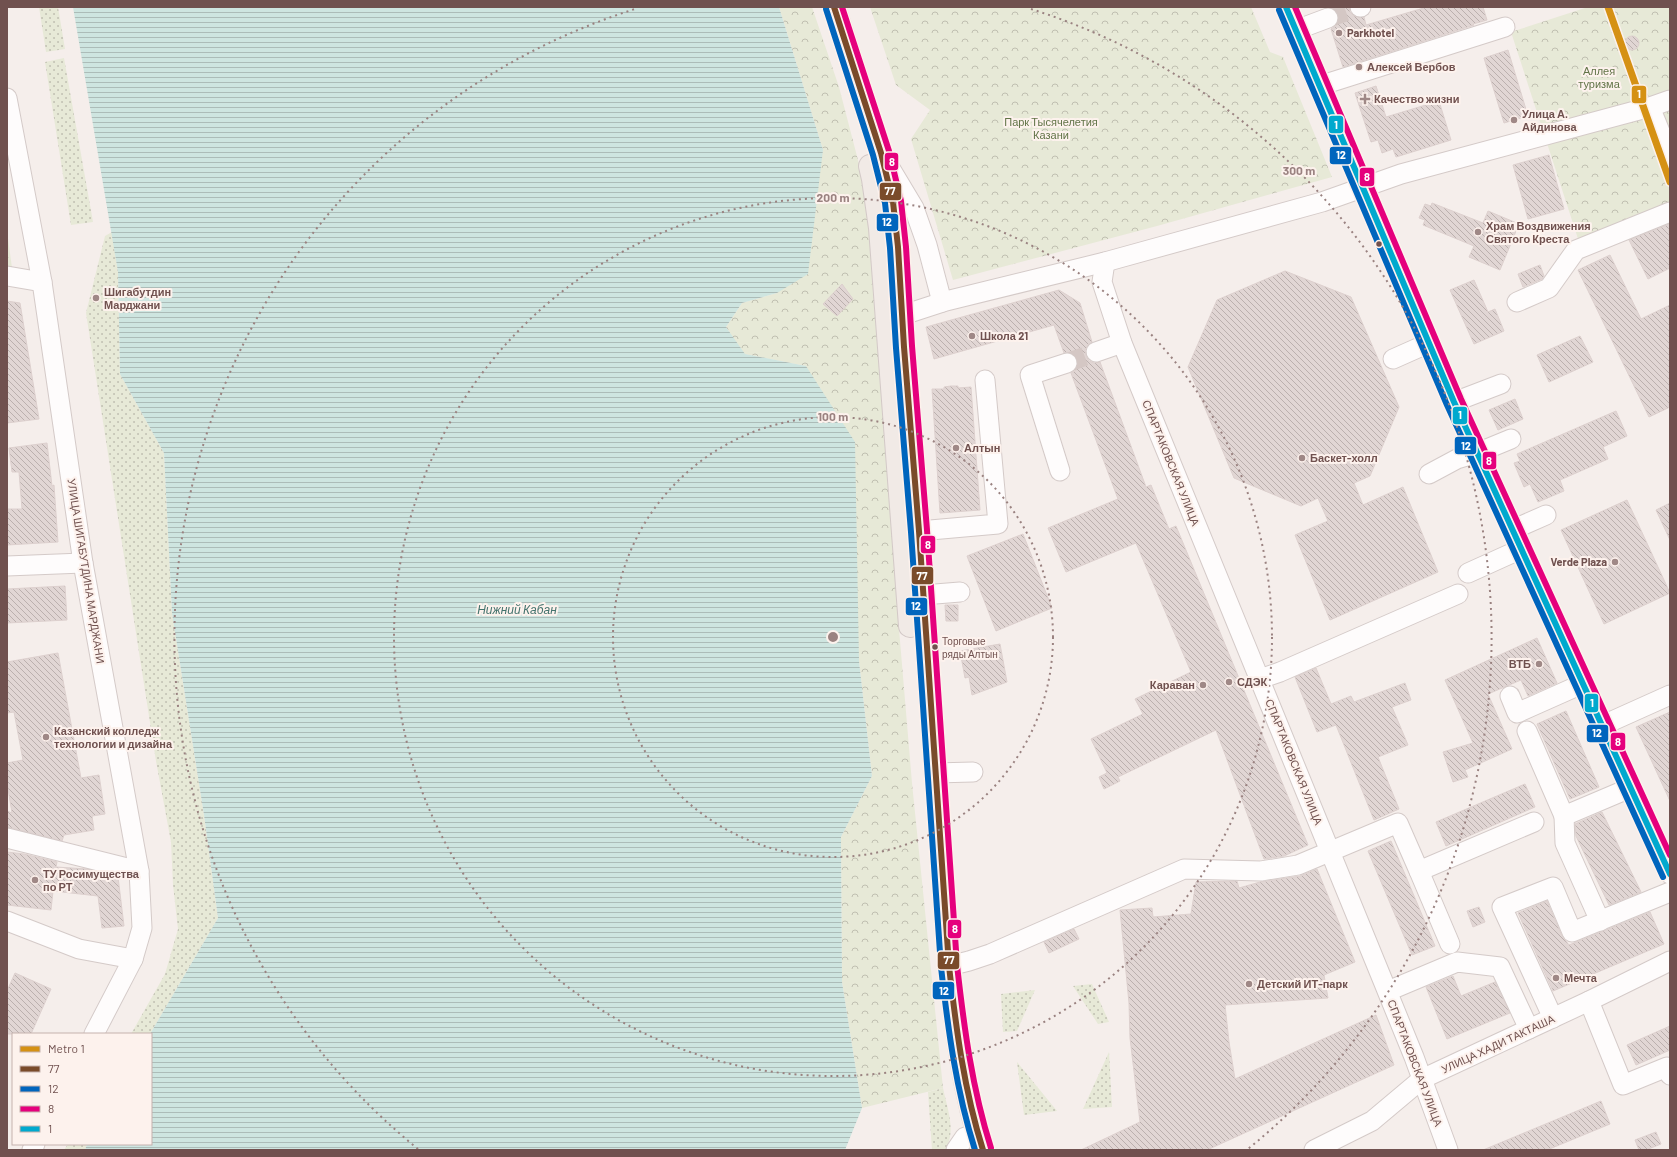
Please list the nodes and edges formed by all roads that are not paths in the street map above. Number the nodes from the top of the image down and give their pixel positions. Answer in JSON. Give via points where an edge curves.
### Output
{"nodes":[{"id":1,"x":819,"y":7,"type":"edge"},
{"id":2,"x":834,"y":7,"type":"edge"},
{"id":3,"x":1286,"y":7,"type":"edge"},
{"id":4,"x":1328,"y":18,"type":"tunnel mouth"},
{"id":5,"x":1505,"y":27,"type":"dead end"},
{"id":6,"x":1296,"y":30,"type":"junction"},
{"id":7,"x":1319,"y":86,"type":"junction"},
{"id":8,"x":7,"y":98,"type":"edge"},
{"id":9,"x":1670,"y":100,"type":"edge"},
{"id":10,"x":1650,"y":106,"type":"junction"},
{"id":11,"x":881,"y":153,"type":"junction"},
{"id":12,"x":1670,"y":156,"type":"edge"},
{"id":13,"x":1362,"y":188,"type":"junction"},
{"id":14,"x":1670,"y":212,"type":"edge"},
{"id":15,"x":1105,"y":262,"type":"junction"},
{"id":16,"x":7,"y":276,"type":"edge"},
{"id":17,"x":42,"y":282,"type":"junction"},
{"id":18,"x":942,"y":302,"type":"junction"},
{"id":19,"x":1517,"y":302,"type":"dead end"},
{"id":20,"x":902,"y":315,"type":"junction"},
{"id":21,"x":1122,"y":343,"type":"junction"},
{"id":22,"x":1429,"y":344,"type":"junction"},
{"id":23,"x":1096,"y":352,"type":"tunnel mouth"},
{"id":24,"x":1393,"y":359,"type":"dead end"},
{"id":25,"x":1067,"y":362,"type":"tunnel mouth"},
{"id":26,"x":985,"y":380,"type":"dead end"},
{"id":27,"x":1501,"y":384,"type":"dead end"},
{"id":28,"x":1454,"y":402,"type":"junction"},
{"id":29,"x":1511,"y":439,"type":"dead end"},
{"id":30,"x":1477,"y":453,"type":"junction"},
{"id":31,"x":1060,"y":471,"type":"dead end"},
{"id":32,"x":1429,"y":474,"type":"dead end"},
{"id":33,"x":1546,"y":515,"type":"dead end"},
{"id":34,"x":1512,"y":530,"type":"junction"},
{"id":35,"x":919,"y":531,"type":"junction"},
{"id":36,"x":1521,"y":549,"type":"junction"},
{"id":37,"x":83,"y":563,"type":"junction"},
{"id":38,"x":7,"y":566,"type":"edge"},
{"id":39,"x":1468,"y":573,"type":"dead end"},
{"id":40,"x":960,"y":592,"type":"dead end"},
{"id":41,"x":1458,"y":594,"type":"dead end"},
{"id":42,"x":923,"y":595,"type":"junction"},
{"id":43,"x":1260,"y":679,"type":"junction"},
{"id":44,"x":1582,"y":684,"type":"junction"},
{"id":45,"x":1670,"y":695,"type":"edge"},
{"id":46,"x":1510,"y":696,"type":"dead end"},
{"id":47,"x":1601,"y":726,"type":"junction"},
{"id":48,"x":1527,"y":731,"type":"dead end"},
{"id":49,"x":973,"y":772,"type":"dead end"},
{"id":50,"x":935,"y":773,"type":"junction"},
{"id":51,"x":1630,"y":788,"type":"junction"},
{"id":52,"x":1564,"y":816,"type":"junction"},
{"id":53,"x":1534,"y":822,"type":"dead end"},
{"id":54,"x":7,"y":838,"type":"edge"},
{"id":55,"x":1331,"y":852,"type":"junction"},
{"id":56,"x":139,"y":871,"type":"junction"},
{"id":57,"x":1419,"y":871,"type":"junction"},
{"id":58,"x":1670,"y":874,"type":"edge"},
{"id":59,"x":1670,"y":892,"type":"edge"},
{"id":60,"x":7,"y":921,"type":"edge"},
{"id":61,"x":1600,"y":921,"type":"junction"},
{"id":62,"x":1450,"y":944,"type":"dead end"},
{"id":63,"x":133,"y":959,"type":"junction"},
{"id":64,"x":1670,"y":961,"type":"edge"},
{"id":65,"x":949,"y":966,"type":"junction"},
{"id":66,"x":1388,"y":991,"type":"junction"},
{"id":67,"x":1590,"y":1001,"type":"junction"},
{"id":68,"x":1553,"y":1018,"type":"junction"},
{"id":69,"x":1529,"y":1029,"type":"junction"},
{"id":70,"x":95,"y":1033,"type":"edge"},
{"id":71,"x":1670,"y":1075,"type":"edge"},
{"id":72,"x":1422,"y":1079,"type":"junction"},
{"id":73,"x":963,"y":1146,"type":"edge"},
{"id":74,"x":983,"y":1150,"type":"edge"},
{"id":75,"x":1314,"y":1150,"type":"edge"},
{"id":76,"x":1448,"y":1150,"type":"edge"}],
"edges":[{"from":1,"to":73,"type":"main road","via":[[860,131],[873,179],[880,228],[938,992]]},
{"from":2,"to":11,"type":"main road"},
{"from":3,"to":6,"type":"street"},
{"from":4,"to":6,"type":"street"},
{"from":5,"to":7,"type":"street"},
{"from":6,"to":7,"type":"street"},
{"from":7,"to":13,"type":"street"},
{"from":8,"to":17,"type":"street","name":"УЛИЦА ШИГАБУТДИНА МАРДЖАНИ"},
{"from":9,"to":10,"type":"street"},
{"from":10,"to":12,"type":"street"},
{"from":10,"to":13,"type":"street","via":[[1401,174]]},
{"from":11,"to":18,"type":"street","via":[[914,208],[928,245]]},
{"from":11,"to":20,"type":"main road","via":[[893,202]]},
{"from":13,"to":15,"type":"street","via":[[1322,202]]},
{"from":13,"to":22,"type":"street"},
{"from":14,"to":19,"type":"street","via":[[1576,250],[1549,288]]},
{"from":15,"to":18,"type":"street"},
{"from":15,"to":21,"type":"street","name":"СПАРТАКОВСКАЯ УЛИЦА","via":[[1102,282]]},
{"from":16,"to":17,"type":"street"},
{"from":17,"to":37,"type":"street","name":"УЛИЦА ШИГАБУТДИНА МАРДЖАНИ"},
{"from":18,"to":20,"type":"street"},
{"from":20,"to":35,"type":"main road"},
{"from":21,"to":23,"type":"street"},
{"from":21,"to":43,"type":"street","name":"СПАРТАКОВСКАЯ УЛИЦА"},
{"from":22,"to":24,"type":"street"},
{"from":22,"to":28,"type":"street"},
{"from":25,"to":31,"type":"street","via":[[1030,376]]},
{"from":26,"to":35,"type":"street","via":[[998,524]]},
{"from":27,"to":28,"type":"street"},
{"from":28,"to":30,"type":"street"},
{"from":29,"to":30,"type":"street"},
{"from":30,"to":32,"type":"street","via":[[1457,459]]},
{"from":30,"to":34,"type":"street"},
{"from":33,"to":34,"type":"street"},
{"from":34,"to":36,"type":"street"},
{"from":35,"to":42,"type":"main road"},
{"from":36,"to":39,"type":"street"},
{"from":36,"to":44,"type":"street"},
{"from":37,"to":38,"type":"street"},
{"from":37,"to":56,"type":"street","name":"УЛИЦА ШИГАБУТДИНА МАРДЖАНИ"},
{"from":40,"to":42,"type":"street"},
{"from":41,"to":43,"type":"street"},
{"from":42,"to":50,"type":"main road"},
{"from":43,"to":55,"type":"street","name":"СПАРТАКОВСКАЯ УЛИЦА"},
{"from":44,"to":46,"type":"street","via":[[1517,713]]},
{"from":44,"to":47,"type":"street"},
{"from":45,"to":47,"type":"street"},
{"from":47,"to":51,"type":"street"},
{"from":48,"to":52,"type":"street"},
{"from":49,"to":50,"type":"street"},
{"from":50,"to":65,"type":"main road"},
{"from":51,"to":52,"type":"street"},
{"from":51,"to":58,"type":"street"},
{"from":52,"to":61,"type":"street","via":[[1565,843]]},
{"from":53,"to":57,"type":"street"},
{"from":54,"to":56,"type":"street"},
{"from":55,"to":57,"type":"street","via":[[1398,823]]},
{"from":55,"to":65,"type":"street","via":[[1298,865],[1261,871],[1184,869],[990,954]]},
{"from":55,"to":66,"type":"street","name":"СПАРТАКОВСКАЯ УЛИЦА"},
{"from":56,"to":63,"type":"street","name":"УЛИЦА ШИГАБУТДИНА МАРДЖАНИ","via":[[142,928]]},
{"from":57,"to":62,"type":"street"},
{"from":59,"to":61,"type":"street"},
{"from":60,"to":63,"type":"street","via":[[79,949]]},
{"from":61,"to":68,"type":"street","via":[[1572,932],[1553,887],[1502,907]]},
{"from":63,"to":70,"type":"street","name":"УЛИЦА ШИГАБУТДИНА МАРДЖАНИ"},
{"from":64,"to":67,"type":"street","name":"УЛИЦА ХАДИ ТАКТАША"},
{"from":65,"to":74,"type":"main road","via":[[966,1081]]},
{"from":66,"to":69,"type":"street","via":[[1457,962],[1500,967]]},
{"from":66,"to":72,"type":"street","name":"СПАРТАКОВСКАЯ УЛИЦА"},
{"from":67,"to":68,"type":"street","name":"УЛИЦА ХАДИ ТАКТАША"},
{"from":67,"to":71,"type":"street","via":[[1623,1085],[1666,1067]]},
{"from":68,"to":69,"type":"street","name":"УЛИЦА ХАДИ ТАКТАША"},
{"from":69,"to":72,"type":"street","name":"УЛИЦА ХАДИ ТАКТАША"},
{"from":72,"to":75,"type":"street","name":"УЛИЦА ХАДИ ТАКТАША","via":[[1372,1121]]},
{"from":72,"to":76,"type":"street","name":"СПАРТАКОВСКАЯ УЛИЦА"}]}
